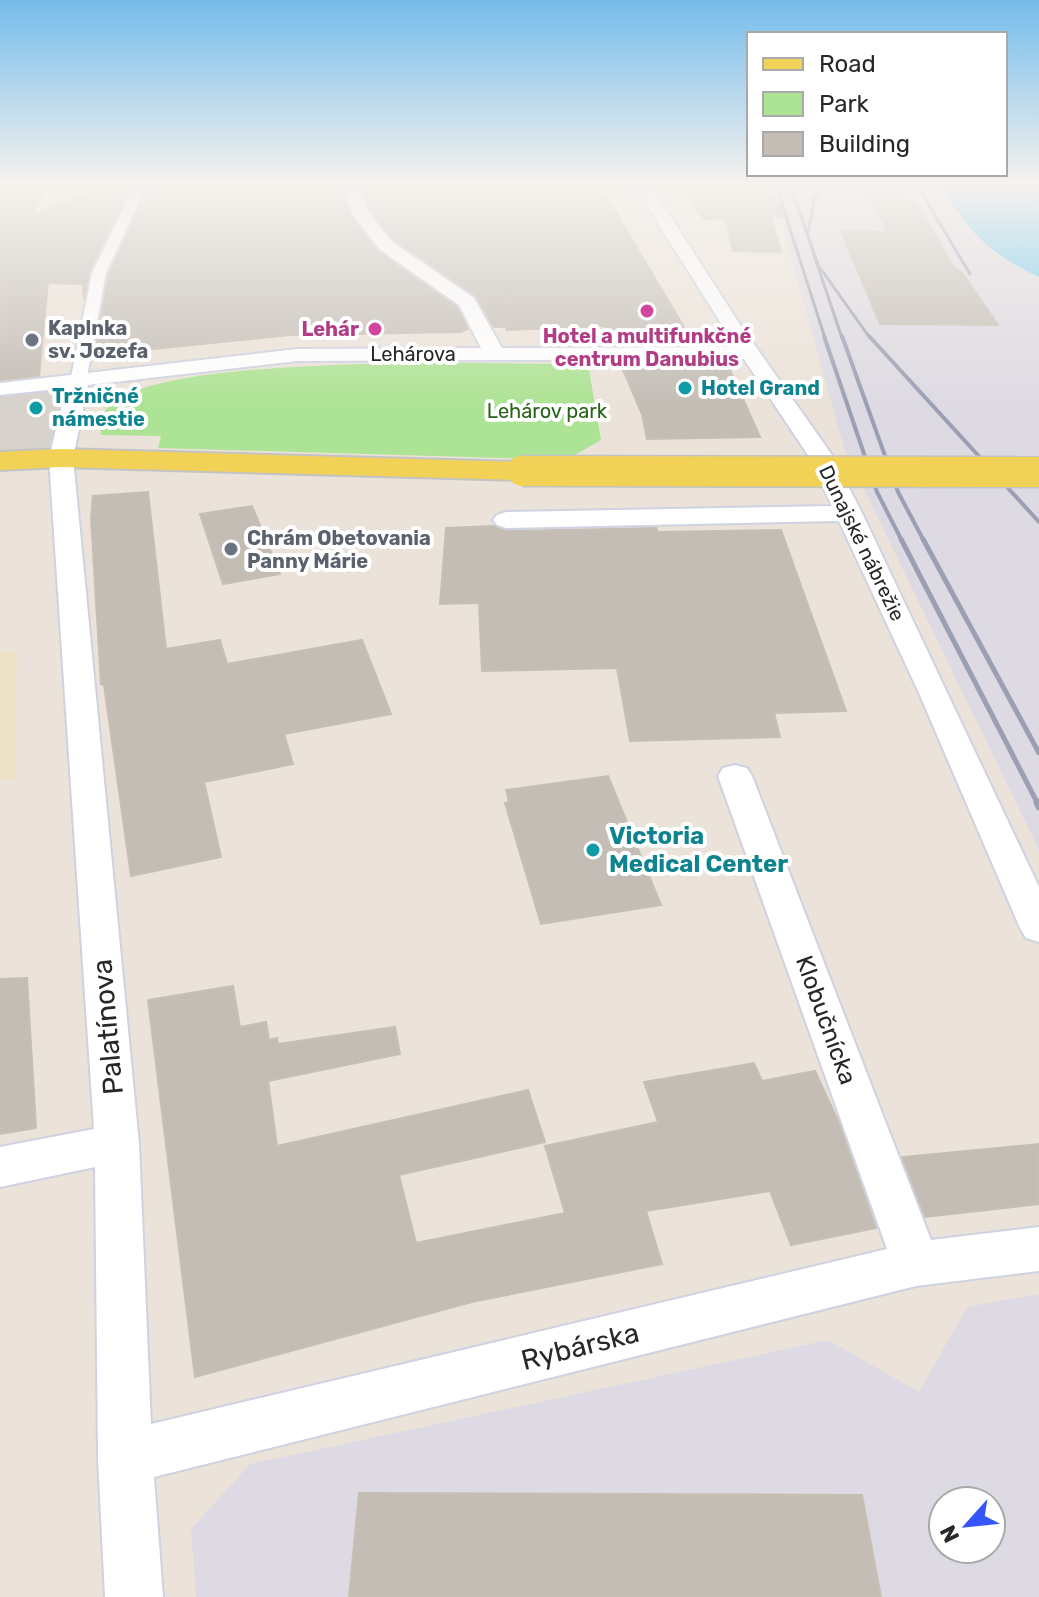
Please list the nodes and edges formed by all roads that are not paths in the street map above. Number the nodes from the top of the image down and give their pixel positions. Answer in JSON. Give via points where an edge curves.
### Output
{"nodes":[{"id":1,"x":107,"y":257,"type":"edge"},
{"id":2,"x":402,"y":257,"type":"edge"},
{"id":3,"x":688,"y":257,"type":"edge"},
{"id":4,"x":494,"y":353,"type":"junction"},
{"id":5,"x":750,"y":353,"type":"junction"},
{"id":6,"x":78,"y":382,"type":"junction"},
{"id":7,"x":0,"y":389,"type":"edge"},
{"id":8,"x":0,"y":450,"type":"edge"},
{"id":9,"x":61,"y":458,"type":"junction"},
{"id":10,"x":0,"y":461,"type":"edge"},
{"id":11,"x":1039,"y":472,"type":"edge"},
{"id":12,"x":849,"y":513,"type":"junction"},
{"id":13,"x":506,"y":520,"type":"dead end"},
{"id":14,"x":735,"y":776,"type":"dead end"},
{"id":15,"x":1039,"y":928,"type":"edge"},
{"id":16,"x":117,"y":1144,"type":"junction"},
{"id":17,"x":0,"y":1167,"type":"edge"},
{"id":18,"x":1039,"y":1249,"type":"edge"},
{"id":19,"x":916,"y":1264,"type":"junction"},
{"id":20,"x":125,"y":1457,"type":"junction"},
{"id":21,"x":134,"y":1597,"type":"edge"}],
"edges":[{"from":1,"to":6,"type":"street"},
{"from":2,"to":4,"type":"street","via":[[467,302]]},
{"from":3,"to":5,"type":"street","name":"Dunajské nábrežie"},
{"from":4,"to":5,"type":"street","name":"Lehárova"},
{"from":4,"to":6,"type":"street","name":"Lehárova","via":[[297,355]]},
{"from":5,"to":12,"type":"street","name":"Dunajské nábrežie","via":[[820,455]]},
{"from":6,"to":7,"type":"street"},
{"from":6,"to":9,"type":"street"},
{"from":8,"to":9,"type":"main road"},
{"from":9,"to":10,"type":"main road"},
{"from":9,"to":11,"type":"main road","bridge":true,"via":[[522,471]]},
{"from":9,"to":16,"type":"street","name":"Palatínova"},
{"from":12,"to":13,"type":"street"},
{"from":12,"to":15,"type":"street","name":"Dunajské nábrežie"},
{"from":14,"to":19,"type":"street","name":"Klobučnícka"},
{"from":16,"to":17,"type":"street"},
{"from":16,"to":20,"type":"street","name":"Palatínova"},
{"from":18,"to":19,"type":"street","name":"Rybárska"},
{"from":19,"to":20,"type":"street","name":"Rybárska"},
{"from":20,"to":21,"type":"street","name":"Palatínova"}]}
